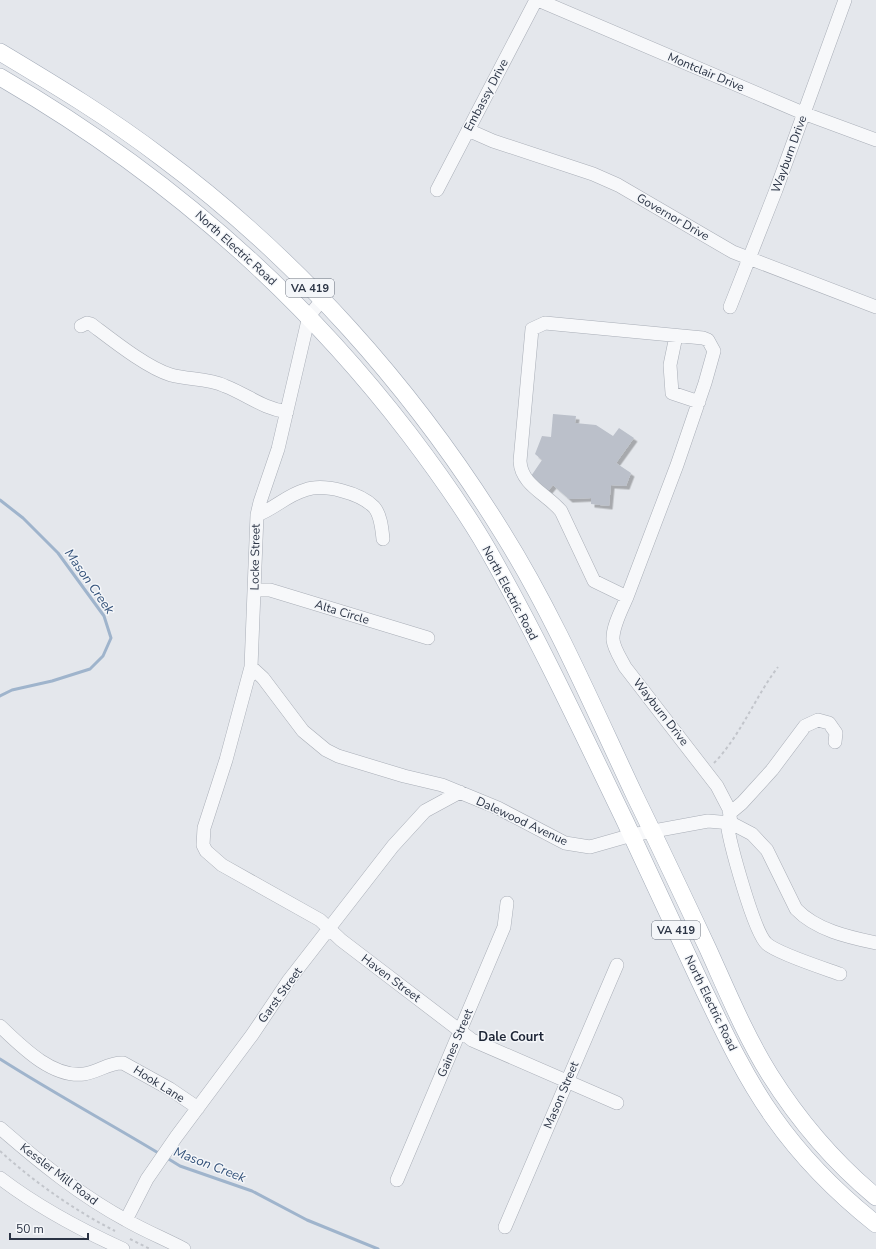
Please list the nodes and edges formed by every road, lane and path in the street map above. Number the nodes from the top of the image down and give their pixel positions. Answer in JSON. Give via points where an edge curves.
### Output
{"nodes":[{"id":1,"x":537,"y":0,"type":"edge"},
{"id":2,"x":844,"y":0,"type":"edge"},
{"id":3,"x":0,"y":52,"type":"edge"},
{"id":4,"x":0,"y":77,"type":"edge"},
{"id":5,"x":803,"y":113,"type":"junction"},
{"id":6,"x":468,"y":130,"type":"junction"},
{"id":7,"x":876,"y":140,"type":"edge"},
{"id":8,"x":437,"y":190,"type":"dead end"},
{"id":9,"x":750,"y":260,"type":"junction"},
{"id":10,"x":322,"y":300,"type":"junction"},
{"id":11,"x":730,"y":307,"type":"dead end"},
{"id":12,"x":876,"y":307,"type":"edge"},
{"id":13,"x":309,"y":316,"type":"junction"},
{"id":14,"x":81,"y":326,"type":"dead end"},
{"id":15,"x":676,"y":336,"type":"junction"},
{"id":16,"x":699,"y":402,"type":"junction"},
{"id":17,"x":287,"y":412,"type":"junction"},
{"id":18,"x":257,"y":516,"type":"junction"},
{"id":19,"x":383,"y":539,"type":"dead end"},
{"id":20,"x":255,"y":590,"type":"junction"},
{"id":21,"x":627,"y":597,"type":"junction"},
{"id":22,"x":428,"y":638,"type":"dead end"},
{"id":23,"x":251,"y":667,"type":"junction"},
{"id":24,"x":778,"y":667,"type":"dead end"},
{"id":25,"x":835,"y":742,"type":"dead end"},
{"id":26,"x":706,"y":771,"type":"junction"},
{"id":27,"x":460,"y":792,"type":"junction"},
{"id":28,"x":207,"y":819,"type":"joint"},
{"id":29,"x":729,"y":820,"type":"junction"},
{"id":30,"x":652,"y":831,"type":"junction"},
{"id":31,"x":632,"y":836,"type":"junction"},
{"id":32,"x":507,"y":903,"type":"dead end"},
{"id":33,"x":329,"y":928,"type":"junction"},
{"id":34,"x":876,"y":943,"type":"edge"},
{"id":35,"x":617,"y":964,"type":"dead end"},
{"id":36,"x":840,"y":974,"type":"dead end"},
{"id":37,"x":0,"y":1026,"type":"edge"},
{"id":38,"x":461,"y":1030,"type":"junction"},
{"id":39,"x":566,"y":1081,"type":"junction"},
{"id":40,"x":617,"y":1103,"type":"dead end"},
{"id":41,"x":198,"y":1108,"type":"junction"},
{"id":42,"x":0,"y":1128,"type":"edge"},
{"id":43,"x":0,"y":1151,"type":"edge"},
{"id":44,"x":0,"y":1178,"type":"edge"},
{"id":45,"x":397,"y":1180,"type":"dead end"},
{"id":46,"x":876,"y":1197,"type":"edge"},
{"id":47,"x":126,"y":1220,"type":"junction"},
{"id":48,"x":876,"y":1224,"type":"edge"},
{"id":49,"x":505,"y":1227,"type":"dead end"},
{"id":50,"x":119,"y":1233,"type":"dead end"},
{"id":51,"x":124,"y":1243,"type":"edge"},
{"id":52,"x":150,"y":1249,"type":"edge"},
{"id":53,"x":184,"y":1249,"type":"edge"}],
"edges":[{"from":1,"to":5,"type":"street","name":"Montclair Drive"},
{"from":1,"to":6,"type":"street","name":"Embassy Drive"},
{"from":2,"to":5,"type":"street","name":"Wayburn Drive"},
{"from":3,"to":10,"type":"main road","name":"North Electric Road","number":"VA 419","via":[[82,102],[160,156],[242,222]]},
{"from":4,"to":13,"type":"main road","name":"North Electric Road","number":"VA 419","via":[[60,112],[154,178],[236,246]]},
{"from":5,"to":7,"type":"street","name":"Montclair Drive"},
{"from":5,"to":9,"type":"street","name":"Wayburn Drive"},
{"from":6,"to":8,"type":"street","name":"Embassy Drive"},
{"from":6,"to":9,"type":"street","name":"Governor Drive","via":[[618,185]]},
{"from":9,"to":11,"type":"street","name":"Wayburn Drive"},
{"from":9,"to":12,"type":"street","name":"Governor Drive"},
{"from":10,"to":13,"type":"street","name":"Locke Street"},
{"from":10,"to":30,"type":"main road","name":"North Electric Road","number":"VA 419","via":[[365,346],[410,401],[503,533],[542,600]]},
{"from":13,"to":17,"type":"street","name":"Locke Street"},
{"from":13,"to":31,"type":"main road","name":"North Electric Road","number":"VA 419","via":[[388,407],[454,497],[488,549]]},
{"from":14,"to":17,"type":"street","via":[[91,324],[120,346],[163,372],[216,382],[263,406]]},
{"from":15,"to":16,"type":"street","via":[[670,365],[672,392]]},
{"from":15,"to":16,"type":"street","name":"Wayburn Drive","via":[[703,338],[712,345],[714,355]]},
{"from":15,"to":21,"type":"street","name":"Wayburn Drive","via":[[545,323],[532,329],[520,471],[527,481],[561,511],[594,581]]},
{"from":16,"to":21,"type":"street","name":"Wayburn Drive"},
{"from":17,"to":18,"type":"street","name":"Locke Street"},
{"from":18,"to":19,"type":"street","via":[[304,490],[324,487],[352,495],[374,508],[378,513]]},
{"from":18,"to":20,"type":"street","name":"Locke Street"},
{"from":20,"to":22,"type":"street","name":"Alta Circle","via":[[270,590]]},
{"from":20,"to":23,"type":"street","name":"Locke Street"},
{"from":21,"to":26,"type":"street","name":"Wayburn Drive","via":[[613,640],[618,655]]},
{"from":23,"to":27,"type":"street","name":"Dalewood Avenue","via":[[263,678],[303,731],[326,750],[338,756]]},
{"from":23,"to":28,"type":"street","name":"Locke Street"},
{"from":24,"to":26,"type":"path","via":[[759,693],[729,744]]},
{"from":25,"to":29,"type":"street","via":[[836,733],[829,723],[818,720],[805,726],[772,770]]},
{"from":26,"to":29,"type":"street","name":"Wayburn Drive","via":[[723,795]]},
{"from":27,"to":31,"type":"street","name":"Dalewood Avenue","via":[[498,808],[565,843],[590,847]]},
{"from":27,"to":33,"type":"street","name":"Garst Street","via":[[438,803],[412,824]]},
{"from":28,"to":33,"type":"street","name":"Haven Street","via":[[202,840],[206,851],[214,859],[320,920]]},
{"from":29,"to":30,"type":"street","name":"Dalewood Avenue"},
{"from":29,"to":34,"type":"street","name":"Dalewood Avenue","via":[[752,834],[768,850],[796,909],[803,916],[835,932]]},
{"from":29,"to":36,"type":"street","name":"Wayburn Drive","via":[[736,865],[764,941],[774,948]]},
{"from":30,"to":31,"type":"street","name":"Dalewood Avenue"},
{"from":30,"to":46,"type":"main road","name":"North Electric Road","number":"VA 419","via":[[739,1016],[770,1074],[813,1135],[833,1158]]},
{"from":31,"to":48,"type":"main road","name":"North Electric Road","number":"VA 419","via":[[710,1003],[754,1088],[777,1123],[810,1163],[831,1186]]},
{"from":32,"to":38,"type":"street","name":"Gaines Street","via":[[504,927]]},
{"from":33,"to":38,"type":"street","name":"Haven Street","via":[[341,940]]},
{"from":33,"to":41,"type":"street","name":"Garst Street"},
{"from":35,"to":39,"type":"street","name":"Mason Street"},
{"from":37,"to":41,"type":"street","name":"Hook Lane","via":[[38,1058],[66,1073],[86,1073],[120,1063],[127,1064]]},
{"from":38,"to":39,"type":"street","name":"Haven Street","via":[[472,1040]]},
{"from":38,"to":45,"type":"street","name":"Gaines Street"},
{"from":39,"to":40,"type":"street","name":"Haven Street"},
{"from":39,"to":49,"type":"street","name":"Mason Street"},
{"from":41,"to":47,"type":"street","name":"Garst Street","via":[[147,1179]]},
{"from":42,"to":47,"type":"street","name":"Kessler Mill Road","via":[[64,1179]]},
{"from":43,"to":50,"type":"path","via":[[73,1207]]},
{"from":44,"to":51,"type":"street","via":[[61,1219]]},
{"from":47,"to":53,"type":"street","name":"Kessler Mill Road"},
{"from":51,"to":52,"type":"path"}]}
